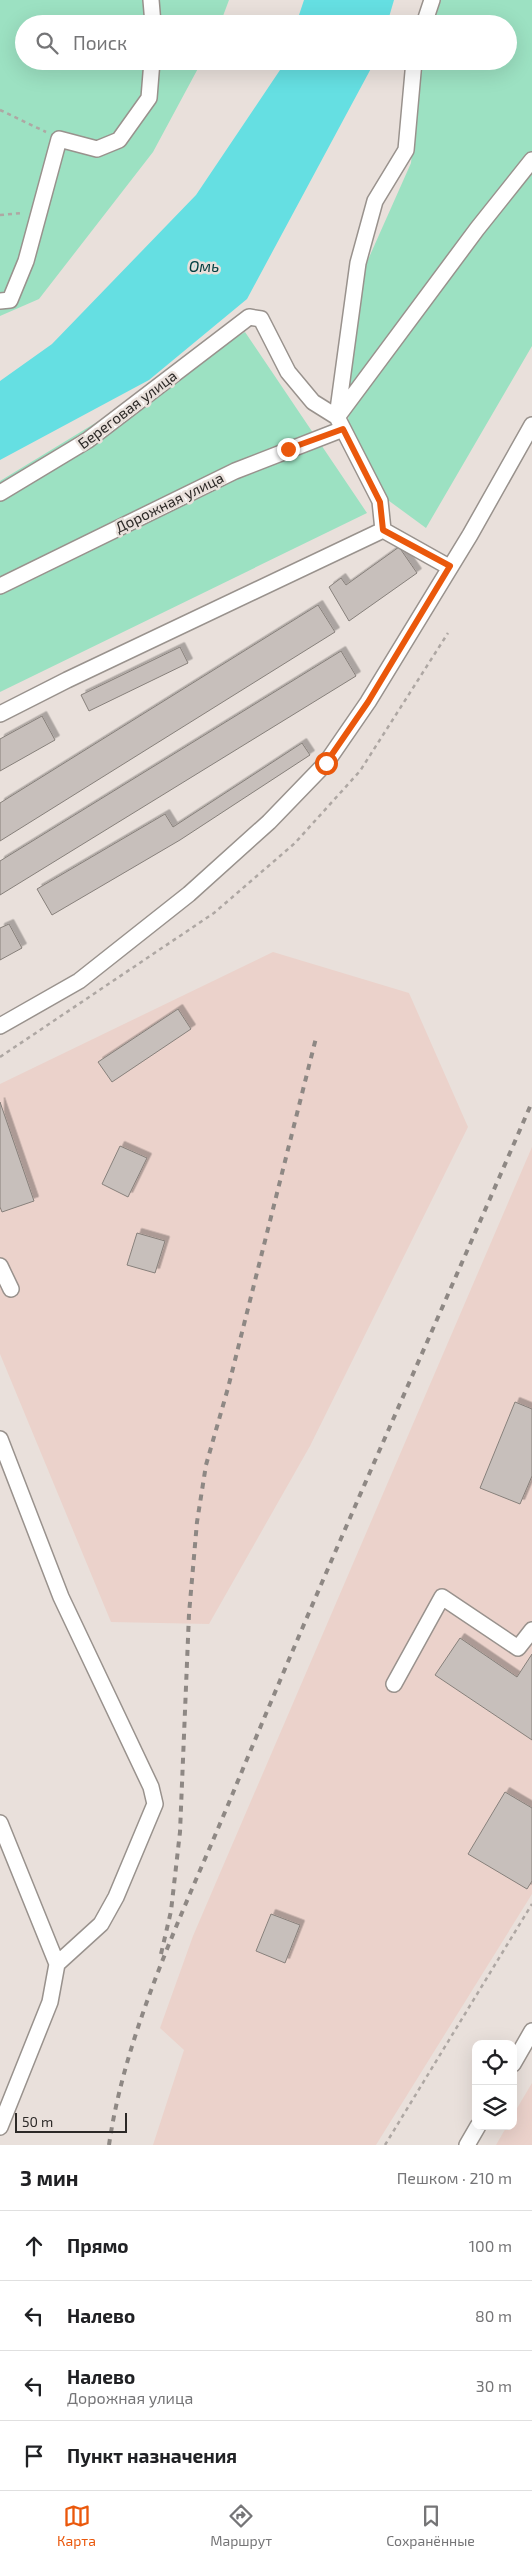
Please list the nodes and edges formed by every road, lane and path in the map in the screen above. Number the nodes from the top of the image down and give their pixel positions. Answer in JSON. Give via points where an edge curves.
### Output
{"nodes":[{"id":1,"x":151,"y":0,"type":"edge"},
{"id":2,"x":432,"y":0,"type":"edge"},
{"id":3,"x":152,"y":15,"type":"edge"},
{"id":4,"x":427,"y":15,"type":"edge"},
{"id":5,"x":151,"y":70,"type":"edge"},
{"id":6,"x":413,"y":70,"type":"edge"},
{"id":7,"x":0,"y":110,"type":"edge"},
{"id":8,"x":59,"y":138,"type":"junction"},
{"id":9,"x":532,"y":160,"type":"edge"},
{"id":10,"x":39,"y":212,"type":"junction"},
{"id":11,"x":0,"y":215,"type":"edge"},
{"id":12,"x":0,"y":301,"type":"edge"},
{"id":13,"x":340,"y":423,"type":"junction"},
{"id":14,"x":532,"y":425,"type":"edge"},
{"id":15,"x":0,"y":492,"type":"edge"},
{"id":16,"x":383,"y":530,"type":"junction"},
{"id":17,"x":450,"y":566,"type":"junction"},
{"id":18,"x":0,"y":586,"type":"edge"},
{"id":19,"x":0,"y":714,"type":"edge"},
{"id":20,"x":0,"y":1026,"type":"edge"},
{"id":21,"x":0,"y":1266,"type":"edge"},
{"id":22,"x":10,"y":1288,"type":"dead end"},
{"id":23,"x":0,"y":1439,"type":"edge"},
{"id":24,"x":532,"y":1630,"type":"edge"},
{"id":25,"x":394,"y":1684,"type":"dead end"},
{"id":26,"x":0,"y":1823,"type":"edge"},
{"id":27,"x":532,"y":1904,"type":"edge"},
{"id":28,"x":57,"y":1964,"type":"junction"},
{"id":29,"x":532,"y":2030,"type":"edge"},
{"id":30,"x":517,"y":2057,"type":"edge"},
{"id":31,"x":0,"y":2126,"type":"edge"},
{"id":32,"x":476,"y":2130,"type":"edge"},
{"id":33,"x":385,"y":2145,"type":"edge"},
{"id":34,"x":467,"y":2145,"type":"edge"}],
"edges":[{"from":1,"to":3,"type":"street"},
{"from":2,"to":4,"type":"street"},
{"from":5,"to":8,"type":"street","via":[[149,98],[119,140],[97,148]]},
{"from":6,"to":13,"type":"street","via":[[406,150],[375,201],[358,262]]},
{"from":7,"to":8,"type":"path"},
{"from":8,"to":10,"type":"street"},
{"from":9,"to":13,"type":"street","via":[[477,229]]},
{"from":10,"to":11,"type":"path"},
{"from":10,"to":12,"type":"street","via":[[26,261],[10,300]]},
{"from":13,"to":15,"type":"street","name":"Береговая улица","via":[[313,402],[288,372],[260,319],[248,317],[88,440]]},
{"from":13,"to":16,"type":"street","via":[[380,502]]},
{"from":13,"to":18,"type":"street","name":"Дорожная улица","via":[[235,470]]},
{"from":14,"to":17,"type":"street"},
{"from":16,"to":17,"type":"street"},
{"from":16,"to":19,"type":"street"},
{"from":17,"to":20,"type":"street","via":[[368,702],[326,763],[288,802],[189,894],[79,981]]},
{"from":21,"to":22,"type":"street"},
{"from":23,"to":28,"type":"street","via":[[61,1597],[151,1787],[155,1804],[116,1898],[101,1924]]},
{"from":24,"to":25,"type":"street","via":[[518,1648],[442,1597]]},
{"from":26,"to":28,"type":"street"},
{"from":27,"to":33,"type":"path"},
{"from":28,"to":31,"type":"street","via":[[50,2002]]},
{"from":29,"to":30,"type":"street"},
{"from":32,"to":34,"type":"street"}]}
